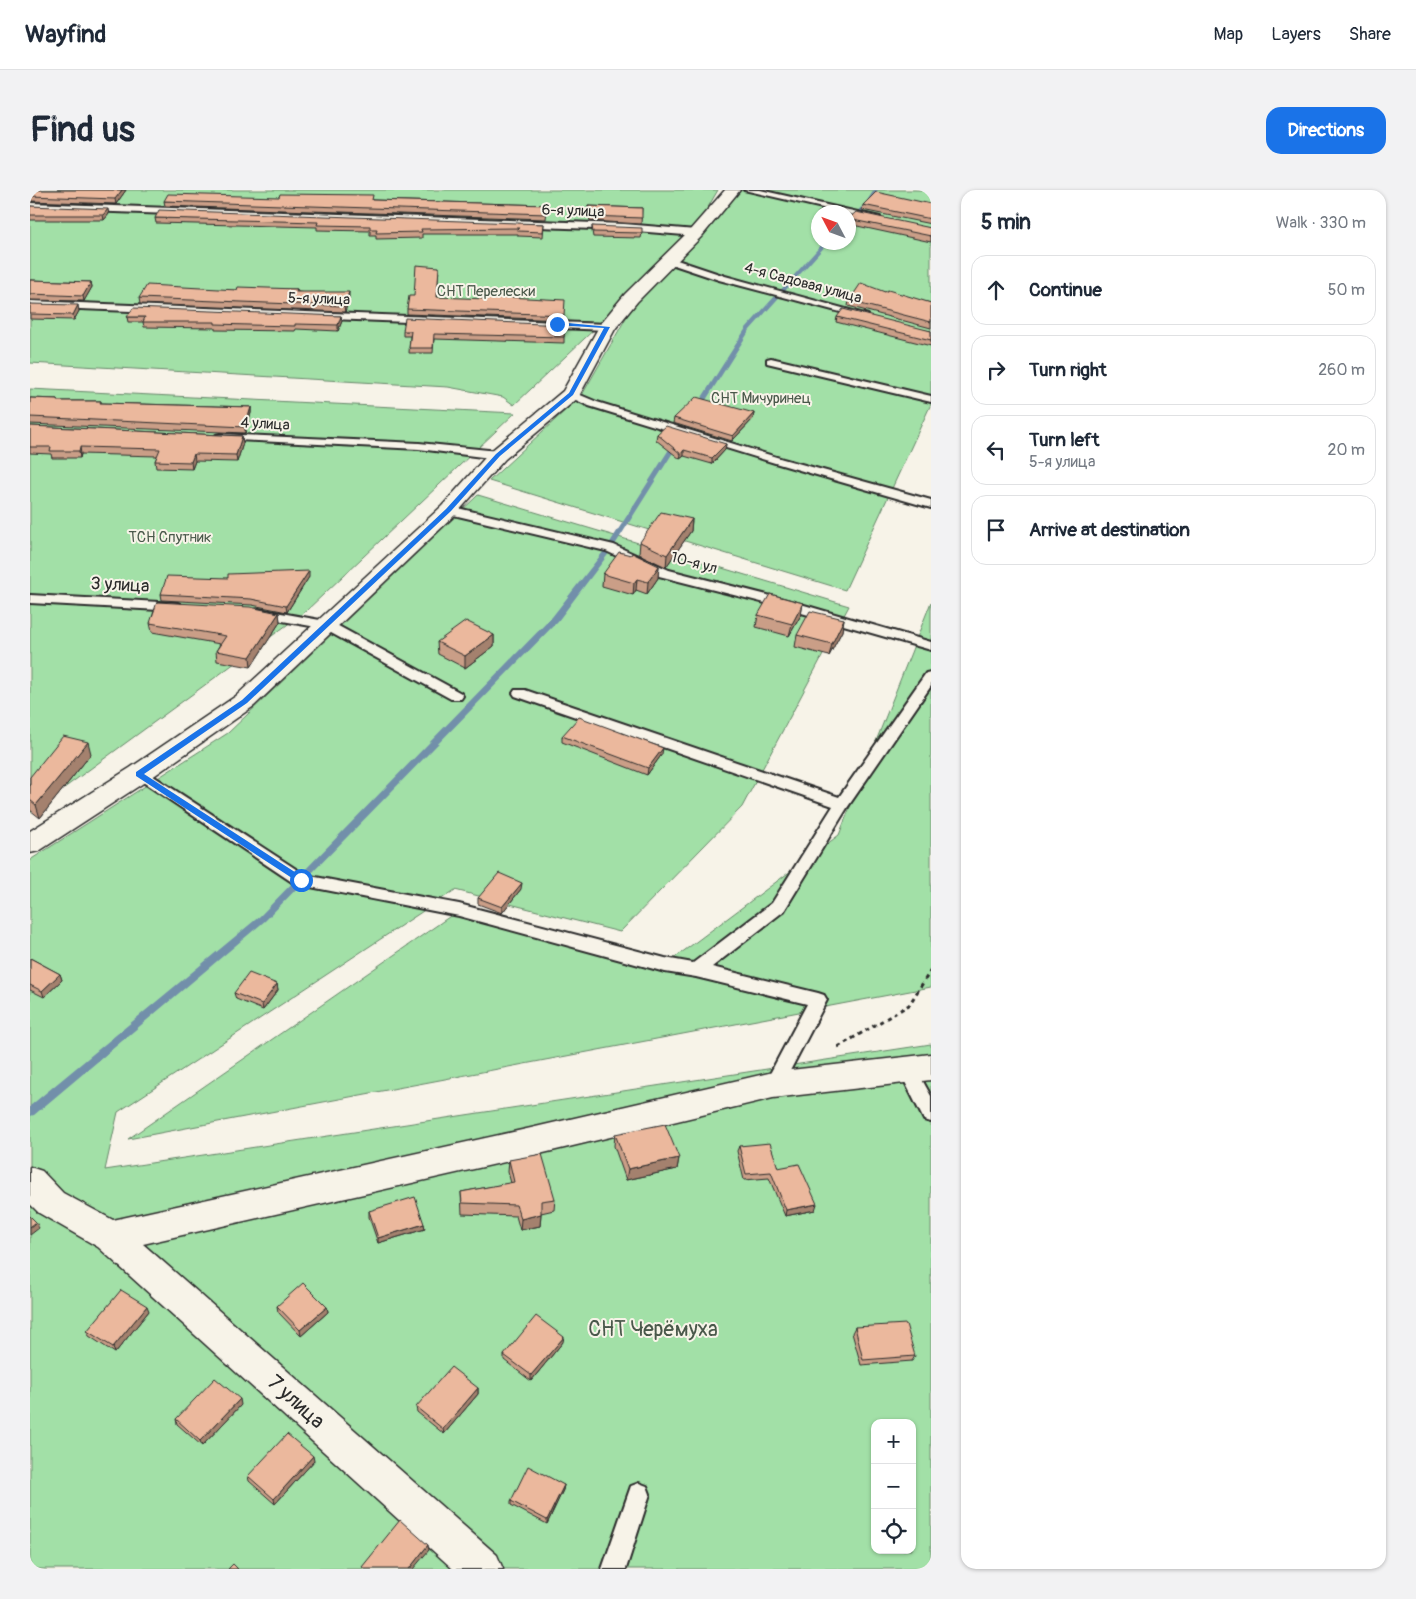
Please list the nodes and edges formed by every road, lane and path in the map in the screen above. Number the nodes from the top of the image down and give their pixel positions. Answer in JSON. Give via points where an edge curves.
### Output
{"nodes":[{"id":1,"x":733,"y":190,"type":"edge"},
{"id":2,"x":748,"y":190,"type":"edge"},
{"id":3,"x":30,"y":206,"type":"edge"},
{"id":4,"x":886,"y":219,"type":"edge"},
{"id":5,"x":696,"y":233,"type":"junction"},
{"id":6,"x":668,"y":260,"type":"junction"},
{"id":7,"x":30,"y":304,"type":"edge"},
{"id":8,"x":870,"y":316,"type":"edge"},
{"id":9,"x":607,"y":327,"type":"junction"},
{"id":10,"x":771,"y":361,"type":"dead end"},
{"id":11,"x":571,"y":394,"type":"junction"},
{"id":12,"x":931,"y":399,"type":"edge"},
{"id":13,"x":210,"y":436,"type":"edge"},
{"id":14,"x":498,"y":455,"type":"junction"},
{"id":15,"x":931,"y":504,"type":"edge"},
{"id":16,"x":449,"y":510,"type":"junction"},
{"id":17,"x":30,"y":599,"type":"edge"},
{"id":18,"x":194,"y":608,"type":"edge"},
{"id":19,"x":242,"y":611,"type":"edge"},
{"id":20,"x":326,"y":625,"type":"junction"},
{"id":21,"x":931,"y":646,"type":"edge"},
{"id":22,"x":931,"y":676,"type":"edge"},
{"id":23,"x":520,"y":692,"type":"dead end"},
{"id":24,"x":456,"y":696,"type":"dead end"},
{"id":25,"x":139,"y":774,"type":"junction"},
{"id":26,"x":842,"y":804,"type":"junction"},
{"id":27,"x":30,"y":844,"type":"edge"},
{"id":28,"x":696,"y":970,"type":"junction"},
{"id":29,"x":931,"y":970,"type":"edge"},
{"id":30,"x":832,"y":1050,"type":"dead end"},
{"id":31,"x":919,"y":1068,"type":"edge"},
{"id":32,"x":773,"y":1085,"type":"junction"},
{"id":33,"x":931,"y":1114,"type":"edge"},
{"id":34,"x":30,"y":1181,"type":"edge"},
{"id":35,"x":110,"y":1236,"type":"junction"},
{"id":36,"x":639,"y":1494,"type":"dead end"},
{"id":37,"x":482,"y":1569,"type":"edge"},
{"id":38,"x":614,"y":1569,"type":"edge"}],
"edges":[{"from":1,"to":5,"type":"street"},
{"from":2,"to":4,"type":"lane"},
{"from":3,"to":5,"type":"lane","name":"6-я улица","via":[[624,227]]},
{"from":5,"to":6,"type":"street"},
{"from":6,"to":8,"type":"lane","name":"4-я Садовая улица","via":[[722,278]]},
{"from":6,"to":9,"type":"street"},
{"from":7,"to":9,"type":"lane","name":"5-я улица"},
{"from":9,"to":11,"type":"street"},
{"from":10,"to":12,"type":"lane"},
{"from":11,"to":14,"type":"street"},
{"from":11,"to":15,"type":"lane","via":[[593,404],[779,461]]},
{"from":13,"to":14,"type":"lane","name":"4 улица","via":[[419,446]]},
{"from":14,"to":16,"type":"street"},
{"from":16,"to":20,"type":"street"},
{"from":16,"to":21,"type":"lane","name":"10-я ул","via":[[610,548],[664,573]]},
{"from":17,"to":18,"type":"lane","name":"3 улица"},
{"from":19,"to":20,"type":"lane"},
{"from":20,"to":24,"type":"lane"},
{"from":20,"to":25,"type":"street","via":[[245,702]]},
{"from":22,"to":26,"type":"lane"},
{"from":23,"to":26,"type":"lane"},
{"from":25,"to":27,"type":"street"},
{"from":25,"to":28,"type":"lane","via":[[301,880],[459,910],[665,965]]},
{"from":26,"to":28,"type":"lane","via":[[778,907]]},
{"from":28,"to":32,"type":"lane","via":[[818,1000]]},
{"from":29,"to":30,"type":"path","via":[[909,1005]]},
{"from":31,"to":32,"type":"street"},
{"from":31,"to":33,"type":"lane"},
{"from":32,"to":35,"type":"street"},
{"from":34,"to":35,"type":"street","name":"7 улица","via":[[51,1203]]},
{"from":35,"to":37,"type":"street","name":"7 улица"},
{"from":36,"to":38,"type":"lane"}]}
